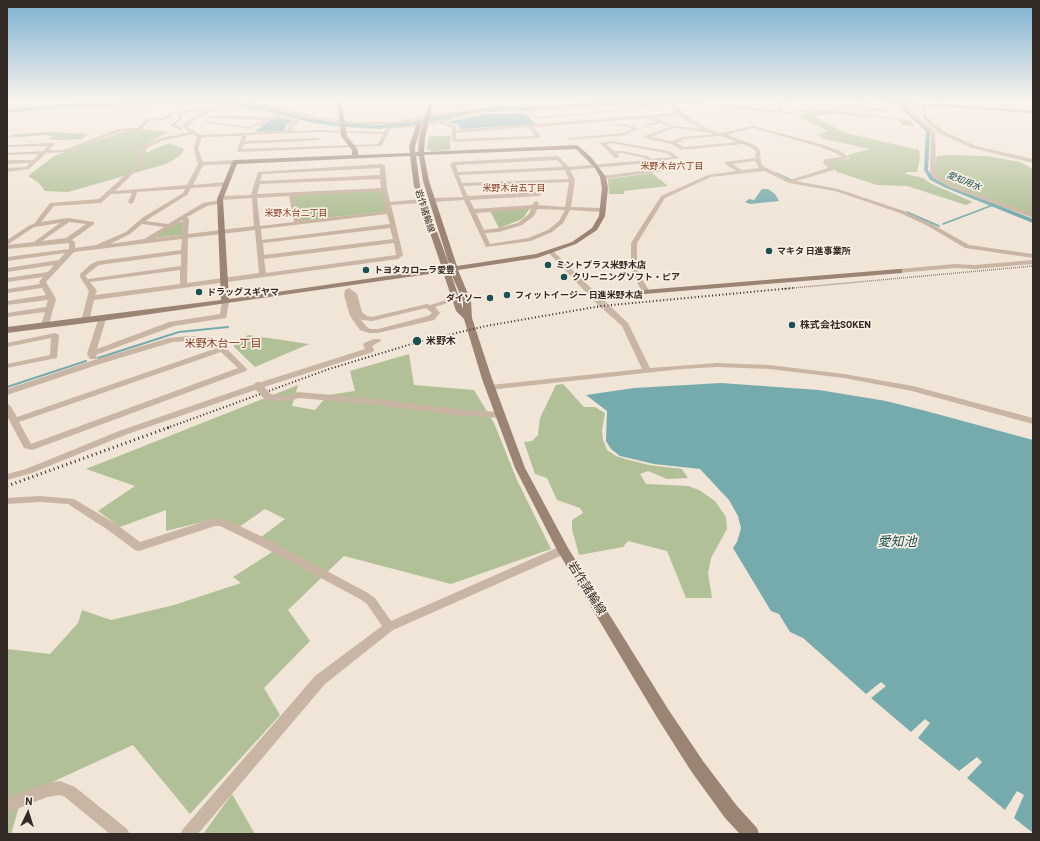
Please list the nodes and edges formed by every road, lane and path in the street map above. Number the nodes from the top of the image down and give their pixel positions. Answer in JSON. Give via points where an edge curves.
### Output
{"nodes":[{"id":1,"x":96,"y":139,"type":"edge"},
{"id":2,"x":162,"y":139,"type":"edge"},
{"id":3,"x":199,"y":139,"type":"edge"},
{"id":4,"x":243,"y":139,"type":"edge"},
{"id":5,"x":346,"y":139,"type":"edge"},
{"id":6,"x":383,"y":139,"type":"edge"},
{"id":7,"x":415,"y":139,"type":"edge"},
{"id":8,"x":422,"y":139,"type":"edge"},
{"id":9,"x":454,"y":139,"type":"edge"},
{"id":10,"x":501,"y":139,"type":"edge"},
{"id":11,"x":508,"y":139,"type":"edge"},
{"id":12,"x":569,"y":139,"type":"edge"},
{"id":13,"x":656,"y":139,"type":"edge"},
{"id":14,"x":681,"y":139,"type":"edge"},
{"id":15,"x":733,"y":139,"type":"edge"},
{"id":16,"x":799,"y":139,"type":"edge"},
{"id":17,"x":933,"y":139,"type":"edge"},
{"id":18,"x":957,"y":139,"type":"edge"},
{"id":19,"x":318,"y":140,"type":"joint"},
{"id":20,"x":242,"y":143,"type":"junction"},
{"id":21,"x":673,"y":143,"type":"junction"},
{"id":22,"x":745,"y":143,"type":"junction"},
{"id":23,"x":7,"y":146,"type":"edge"},
{"id":24,"x":353,"y":147,"type":"junction"},
{"id":25,"x":575,"y":147,"type":"junction"},
{"id":26,"x":316,"y":148,"type":"junction"},
{"id":27,"x":512,"y":149,"type":"junction"},
{"id":28,"x":44,"y":152,"type":"junction"},
{"id":29,"x":413,"y":153,"type":"junction"},
{"id":30,"x":421,"y":153,"type":"junction"},
{"id":31,"x":613,"y":153,"type":"junction"},
{"id":32,"x":7,"y":154,"type":"edge"},
{"id":33,"x":356,"y":156,"type":"junction"},
{"id":34,"x":757,"y":159,"type":"junction"},
{"id":35,"x":36,"y":160,"type":"junction"},
{"id":36,"x":517,"y":160,"type":"junction"},
{"id":37,"x":652,"y":161,"type":"junction"},
{"id":38,"x":1033,"y":161,"type":"edge"},
{"id":39,"x":7,"y":162,"type":"edge"},
{"id":40,"x":235,"y":162,"type":"junction"},
{"id":41,"x":201,"y":164,"type":"junction"},
{"id":42,"x":625,"y":164,"type":"junction"},
{"id":43,"x":354,"y":167,"type":"junction"},
{"id":44,"x":597,"y":167,"type":"junction"},
{"id":45,"x":567,"y":168,"type":"junction"},
{"id":46,"x":764,"y":169,"type":"junction"},
{"id":47,"x":7,"y":170,"type":"edge"},
{"id":48,"x":740,"y":172,"type":"junction"},
{"id":49,"x":457,"y":174,"type":"junction"},
{"id":50,"x":382,"y":177,"type":"junction"},
{"id":51,"x":603,"y":177,"type":"junction"},
{"id":52,"x":572,"y":180,"type":"junction"},
{"id":53,"x":544,"y":181,"type":"junction"},
{"id":54,"x":791,"y":181,"type":"junction"},
{"id":55,"x":256,"y":183,"type":"junction"},
{"id":56,"x":225,"y":184,"type":"junction"},
{"id":57,"x":460,"y":185,"type":"junction"},
{"id":58,"x":189,"y":186,"type":"junction"},
{"id":59,"x":384,"y":189,"type":"junction"},
{"id":60,"x":135,"y":191,"type":"junction"},
{"id":61,"x":108,"y":193,"type":"junction"},
{"id":62,"x":291,"y":193,"type":"junction"},
{"id":63,"x":539,"y":194,"type":"junction"},
{"id":64,"x":254,"y":195,"type":"junction"},
{"id":65,"x":465,"y":197,"type":"junction"},
{"id":66,"x":220,"y":200,"type":"junction"},
{"id":67,"x":432,"y":200,"type":"junction"},
{"id":68,"x":421,"y":201,"type":"junction"},
{"id":69,"x":131,"y":202,"type":"dead end"},
{"id":70,"x":387,"y":204,"type":"junction"},
{"id":71,"x":535,"y":207,"type":"junction"},
{"id":72,"x":568,"y":209,"type":"junction"},
{"id":73,"x":602,"y":210,"type":"junction"},
{"id":74,"x":472,"y":211,"type":"junction"},
{"id":75,"x":389,"y":212,"type":"junction"},
{"id":76,"x":1033,"y":216,"type":"edge"},
{"id":77,"x":183,"y":218,"type":"junction"},
{"id":78,"x":68,"y":220,"type":"junction"},
{"id":79,"x":141,"y":222,"type":"junction"},
{"id":80,"x":297,"y":223,"type":"junction"},
{"id":81,"x":36,"y":225,"type":"junction"},
{"id":82,"x":169,"y":226,"type":"junction"},
{"id":83,"x":392,"y":226,"type":"junction"},
{"id":84,"x":259,"y":228,"type":"junction"},
{"id":85,"x":222,"y":232,"type":"junction"},
{"id":86,"x":482,"y":232,"type":"junction"},
{"id":87,"x":186,"y":236,"type":"junction"},
{"id":88,"x":68,"y":240,"type":"junction"},
{"id":89,"x":146,"y":241,"type":"junction"},
{"id":90,"x":395,"y":241,"type":"junction"},
{"id":91,"x":259,"y":242,"type":"junction"},
{"id":92,"x":7,"y":243,"type":"edge"},
{"id":93,"x":36,"y":243,"type":"junction"},
{"id":94,"x":7,"y":247,"type":"edge"},
{"id":95,"x":97,"y":247,"type":"junction"},
{"id":96,"x":72,"y":250,"type":"junction"},
{"id":97,"x":184,"y":252,"type":"junction"},
{"id":98,"x":551,"y":252,"type":"junction"},
{"id":99,"x":1033,"y":256,"type":"edge"},
{"id":100,"x":7,"y":258,"type":"edge"},
{"id":101,"x":261,"y":258,"type":"junction"},
{"id":102,"x":60,"y":262,"type":"junction"},
{"id":103,"x":1033,"y":262,"type":"edge"},
{"id":104,"x":183,"y":268,"type":"junction"},
{"id":105,"x":7,"y":270,"type":"edge"},
{"id":106,"x":450,"y":270,"type":"junction"},
{"id":107,"x":899,"y":271,"type":"joint"},
{"id":108,"x":48,"y":274,"type":"junction"},
{"id":109,"x":263,"y":276,"type":"junction"},
{"id":110,"x":7,"y":280,"type":"edge"},
{"id":111,"x":224,"y":280,"type":"junction"},
{"id":112,"x":86,"y":281,"type":"junction"},
{"id":113,"x":44,"y":286,"type":"junction"},
{"id":114,"x":183,"y":286,"type":"junction"},
{"id":115,"x":348,"y":288,"type":"junction"},
{"id":116,"x":7,"y":291,"type":"edge"},
{"id":117,"x":646,"y":292,"type":"junction"},
{"id":118,"x":51,"y":297,"type":"junction"},
{"id":119,"x":91,"y":298,"type":"junction"},
{"id":120,"x":597,"y":298,"type":"joint"},
{"id":121,"x":456,"y":299,"type":"junction"},
{"id":122,"x":225,"y":302,"type":"junction"},
{"id":123,"x":7,"y":303,"type":"edge"},
{"id":124,"x":429,"y":306,"type":"junction"},
{"id":125,"x":608,"y":308,"type":"tunnel mouth"},
{"id":126,"x":50,"y":309,"type":"junction"},
{"id":127,"x":7,"y":315,"type":"edge"},
{"id":128,"x":377,"y":318,"type":"junction"},
{"id":129,"x":468,"y":318,"type":"junction"},
{"id":130,"x":102,"y":319,"type":"junction"},
{"id":131,"x":85,"y":321,"type":"junction"},
{"id":132,"x":45,"y":325,"type":"junction"},
{"id":133,"x":7,"y":330,"type":"edge"},
{"id":134,"x":378,"y":331,"type":"junction"},
{"id":135,"x":377,"y":341,"type":"dead end"},
{"id":136,"x":7,"y":346,"type":"edge"},
{"id":137,"x":224,"y":348,"type":"junction"},
{"id":138,"x":91,"y":354,"type":"junction"},
{"id":139,"x":97,"y":362,"type":"junction"},
{"id":140,"x":7,"y":366,"type":"edge"},
{"id":141,"x":647,"y":370,"type":"junction"},
{"id":142,"x":258,"y":386,"type":"junction"},
{"id":143,"x":491,"y":388,"type":"junction"},
{"id":144,"x":7,"y":392,"type":"edge"},
{"id":145,"x":7,"y":407,"type":"edge"},
{"id":146,"x":500,"y":415,"type":"junction"},
{"id":147,"x":14,"y":421,"type":"junction"},
{"id":148,"x":1033,"y":421,"type":"edge"},
{"id":149,"x":7,"y":477,"type":"edge"},
{"id":150,"x":7,"y":501,"type":"edge"},
{"id":151,"x":563,"y":550,"type":"junction"},
{"id":152,"x":389,"y":627,"type":"junction"},
{"id":153,"x":7,"y":806,"type":"edge"},
{"id":154,"x":122,"y":834,"type":"edge"},
{"id":155,"x":188,"y":834,"type":"edge"},
{"id":156,"x":751,"y":834,"type":"edge"}],
"edges":[{"from":1,"to":28,"type":"street","via":[[65,151]]},
{"from":2,"to":61,"type":"street","via":[[145,147],[139,165]]},
{"from":3,"to":41,"type":"street","via":[[196,149]]},
{"from":4,"to":20,"type":"street"},
{"from":5,"to":24,"type":"street"},
{"from":6,"to":24,"type":"street","via":[[381,145]]},
{"from":7,"to":29,"type":"street","name":"岩作諸輪線","via":[[412,146]]},
{"from":8,"to":30,"type":"street","name":"岩作諸輪線"},
{"from":9,"to":10,"type":"street"},
{"from":11,"to":27,"type":"street"},
{"from":12,"to":25,"type":"street"},
{"from":13,"to":21,"type":"street"},
{"from":14,"to":21,"type":"street"},
{"from":15,"to":22,"type":"street"},
{"from":16,"to":54,"type":"street","via":[[838,152],[847,158],[828,160],[826,163],[832,169]]},
{"from":17,"to":76,"type":"street","via":[[933,172],[936,177],[951,186]]},
{"from":18,"to":38,"type":"street","via":[[974,147]]},
{"from":19,"to":20,"type":"street"},
{"from":19,"to":26,"type":"street"},
{"from":20,"to":26,"type":"street","via":[[239,151]]},
{"from":21,"to":22,"type":"street","via":[[683,149]]},
{"from":22,"to":34,"type":"street","via":[[758,151]]},
{"from":23,"to":28,"type":"street","via":[[53,144]]},
{"from":24,"to":26,"type":"street"},
{"from":24,"to":33,"type":"street"},
{"from":25,"to":27,"type":"street"},
{"from":25,"to":44,"type":"street"},
{"from":27,"to":30,"type":"street"},
{"from":27,"to":36,"type":"street"},
{"from":28,"to":32,"type":"street"},
{"from":28,"to":35,"type":"street"},
{"from":29,"to":30,"type":"street"},
{"from":29,"to":33,"type":"street"},
{"from":29,"to":68,"type":"street","name":"岩作諸輪線","via":[[414,174]]},
{"from":30,"to":67,"type":"street","name":"岩作諸輪線"},
{"from":31,"to":37,"type":"street","via":[[644,156]]},
{"from":31,"to":37,"type":"street","via":[[602,143],[611,142],[667,152],[677,159]]},
{"from":31,"to":42,"type":"street"},
{"from":33,"to":40,"type":"street"},
{"from":33,"to":43,"type":"street"},
{"from":34,"to":46,"type":"street"},
{"from":34,"to":48,"type":"street","via":[[727,163]]},
{"from":35,"to":39,"type":"street"},
{"from":35,"to":47,"type":"street","via":[[26,169]]},
{"from":36,"to":45,"type":"street","via":[[557,158]]},
{"from":36,"to":49,"type":"street","via":[[454,163]]},
{"from":37,"to":42,"type":"street"},
{"from":37,"to":51,"type":"street","via":[[662,170]]},
{"from":40,"to":41,"type":"street"},
{"from":40,"to":56,"type":"street"},
{"from":41,"to":58,"type":"street"},
{"from":42,"to":44,"type":"street"},
{"from":43,"to":50,"type":"street","via":[[382,166]]},
{"from":43,"to":55,"type":"street","via":[[260,172]]},
{"from":44,"to":45,"type":"street"},
{"from":44,"to":51,"type":"street"},
{"from":45,"to":49,"type":"street"},
{"from":45,"to":52,"type":"street"},
{"from":46,"to":48,"type":"street"},
{"from":46,"to":54,"type":"street"},
{"from":48,"to":117,"type":"street","via":[[710,176],[663,197],[634,243],[634,270]]},
{"from":49,"to":57,"type":"street"},
{"from":50,"to":55,"type":"street"},
{"from":50,"to":59,"type":"street"},
{"from":51,"to":73,"type":"street","via":[[605,188]]},
{"from":52,"to":53,"type":"street"},
{"from":52,"to":72,"type":"street"},
{"from":53,"to":57,"type":"street"},
{"from":53,"to":63,"type":"street"},
{"from":54,"to":99,"type":"street","via":[[836,190],[902,212],[967,247]]},
{"from":55,"to":64,"type":"street"},
{"from":56,"to":58,"type":"street"},
{"from":56,"to":66,"type":"street"},
{"from":57,"to":65,"type":"street"},
{"from":58,"to":60,"type":"street"},
{"from":58,"to":79,"type":"street","via":[[183,196]]},
{"from":59,"to":62,"type":"street"},
{"from":59,"to":70,"type":"street"},
{"from":60,"to":61,"type":"street"},
{"from":60,"to":69,"type":"street"},
{"from":61,"to":81,"type":"street","via":[[101,201],[54,201]]},
{"from":62,"to":64,"type":"street"},
{"from":62,"to":80,"type":"street"},
{"from":63,"to":65,"type":"street"},
{"from":63,"to":71,"type":"street"},
{"from":64,"to":66,"type":"street"},
{"from":64,"to":84,"type":"street"},
{"from":65,"to":67,"type":"street"},
{"from":65,"to":74,"type":"street"},
{"from":66,"to":77,"type":"street","via":[[206,204]]},
{"from":66,"to":85,"type":"street"},
{"from":67,"to":106,"type":"street","name":"岩作諸輪線"},
{"from":68,"to":70,"type":"street"},
{"from":68,"to":106,"type":"street","name":"岩作諸輪線"},
{"from":70,"to":75,"type":"street"},
{"from":71,"to":72,"type":"street"},
{"from":71,"to":74,"type":"street"},
{"from":71,"to":86,"type":"street","via":[[532,215],[520,224]]},
{"from":72,"to":73,"type":"street"},
{"from":72,"to":86,"type":"street","via":[[558,225],[529,240],[488,246]]},
{"from":73,"to":98,"type":"street","via":[[598,225],[589,234]]},
{"from":74,"to":86,"type":"street"},
{"from":75,"to":80,"type":"street"},
{"from":75,"to":83,"type":"street"},
{"from":77,"to":82,"type":"street"},
{"from":77,"to":87,"type":"street","via":[[186,219]]},
{"from":78,"to":81,"type":"street"},
{"from":78,"to":88,"type":"street","via":[[92,222]]},
{"from":78,"to":93,"type":"street"},
{"from":79,"to":82,"type":"street"},
{"from":79,"to":95,"type":"street","via":[[128,233]]},
{"from":80,"to":84,"type":"street"},
{"from":81,"to":92,"type":"street"},
{"from":82,"to":89,"type":"street"},
{"from":83,"to":90,"type":"street"},
{"from":83,"to":91,"type":"street"},
{"from":84,"to":85,"type":"street"},
{"from":84,"to":91,"type":"street"},
{"from":85,"to":87,"type":"street"},
{"from":85,"to":111,"type":"street"},
{"from":87,"to":89,"type":"street"},
{"from":87,"to":97,"type":"street"},
{"from":88,"to":93,"type":"street"},
{"from":88,"to":96,"type":"street","via":[[72,242]]},
{"from":89,"to":95,"type":"street"},
{"from":90,"to":101,"type":"street"},
{"from":90,"to":109,"type":"street","via":[[400,255],[396,258]]},
{"from":91,"to":101,"type":"street"},
{"from":93,"to":94,"type":"street"},
{"from":95,"to":96,"type":"street"},
{"from":96,"to":100,"type":"street"},
{"from":96,"to":102,"type":"street"},
{"from":97,"to":104,"type":"street"},
{"from":97,"to":112,"type":"street","via":[[98,263],[83,274]]},
{"from":98,"to":106,"type":"street","via":[[530,258]]},
{"from":98,"to":120,"type":"street"},
{"from":101,"to":109,"type":"street"},
{"from":102,"to":105,"type":"street"},
{"from":102,"to":108,"type":"street"},
{"from":103,"to":107,"type":"street"},
{"from":104,"to":112,"type":"street"},
{"from":104,"to":114,"type":"street"},
{"from":106,"to":115,"type":"street"},
{"from":106,"to":121,"type":"street","name":"岩作諸輪線"},
{"from":106,"to":129,"type":"street","name":"岩作諸輪線","via":[[467,302]]},
{"from":107,"to":117,"type":"street"},
{"from":108,"to":110,"type":"street"},
{"from":108,"to":113,"type":"street","via":[[42,282]]},
{"from":109,"to":111,"type":"street"},
{"from":111,"to":114,"type":"street"},
{"from":111,"to":122,"type":"street"},
{"from":112,"to":119,"type":"street","via":[[93,291]]},
{"from":113,"to":116,"type":"street"},
{"from":113,"to":118,"type":"street"},
{"from":114,"to":119,"type":"street"},
{"from":115,"to":122,"type":"street"},
{"from":115,"to":128,"type":"street","via":[[362,316],[368,319]]},
{"from":115,"to":134,"type":"street","via":[[354,316],[363,328]]},
{"from":117,"to":120,"type":"street"},
{"from":118,"to":123,"type":"street"},
{"from":118,"to":126,"type":"street"},
{"from":119,"to":131,"type":"street"},
{"from":121,"to":124,"type":"street"},
{"from":121,"to":129,"type":"street","name":"岩作諸輪線","via":[[460,311]]},
{"from":122,"to":130,"type":"street"},
{"from":122,"to":138,"type":"street","via":[[223,316],[172,324]]},
{"from":124,"to":128,"type":"street"},
{"from":124,"to":134,"type":"street","via":[[436,313],[431,318]]},
{"from":125,"to":141,"type":"street","via":[[625,325]]},
{"from":126,"to":127,"type":"street"},
{"from":126,"to":132,"type":"street"},
{"from":128,"to":134,"type":"street","via":[[370,326]]},
{"from":129,"to":143,"type":"street","name":"岩作諸輪線"},
{"from":130,"to":131,"type":"street"},
{"from":130,"to":138,"type":"street"},
{"from":131,"to":132,"type":"street"},
{"from":132,"to":133,"type":"street"},
{"from":135,"to":142,"type":"street","via":[[367,345],[370,350]]},
{"from":136,"to":140,"type":"street","via":[[55,335],[54,356]]},
{"from":137,"to":139,"type":"street","via":[[209,339],[188,338],[172,340]]},
{"from":137,"to":147,"type":"street"},
{"from":137,"to":147,"type":"street","via":[[243,369],[32,446],[27,446]]},
{"from":138,"to":139,"type":"street"},
{"from":139,"to":144,"type":"street"},
{"from":141,"to":143,"type":"street"},
{"from":141,"to":148,"type":"street","via":[[717,365],[844,376],[913,389]]},
{"from":142,"to":146,"type":"street","bridge":true,"via":[[268,397],[286,399],[298,395]]},
{"from":142,"to":149,"type":"street","via":[[122,433],[29,471]]},
{"from":143,"to":146,"type":"street","name":"岩作諸輪線"},
{"from":145,"to":147,"type":"street"},
{"from":146,"to":151,"type":"street","name":"岩作諸輪線","via":[[520,468]]},
{"from":150,"to":152,"type":"street","via":[[70,501],[139,547],[215,522],[222,522],[372,601]]},
{"from":151,"to":152,"type":"street"},
{"from":151,"to":156,"type":"street","name":"岩作諸輪線","via":[[662,714],[697,766]]},
{"from":152,"to":155,"type":"street","via":[[320,680]]},
{"from":153,"to":154,"type":"street","via":[[47,790],[60,788],[70,792]]}]}
